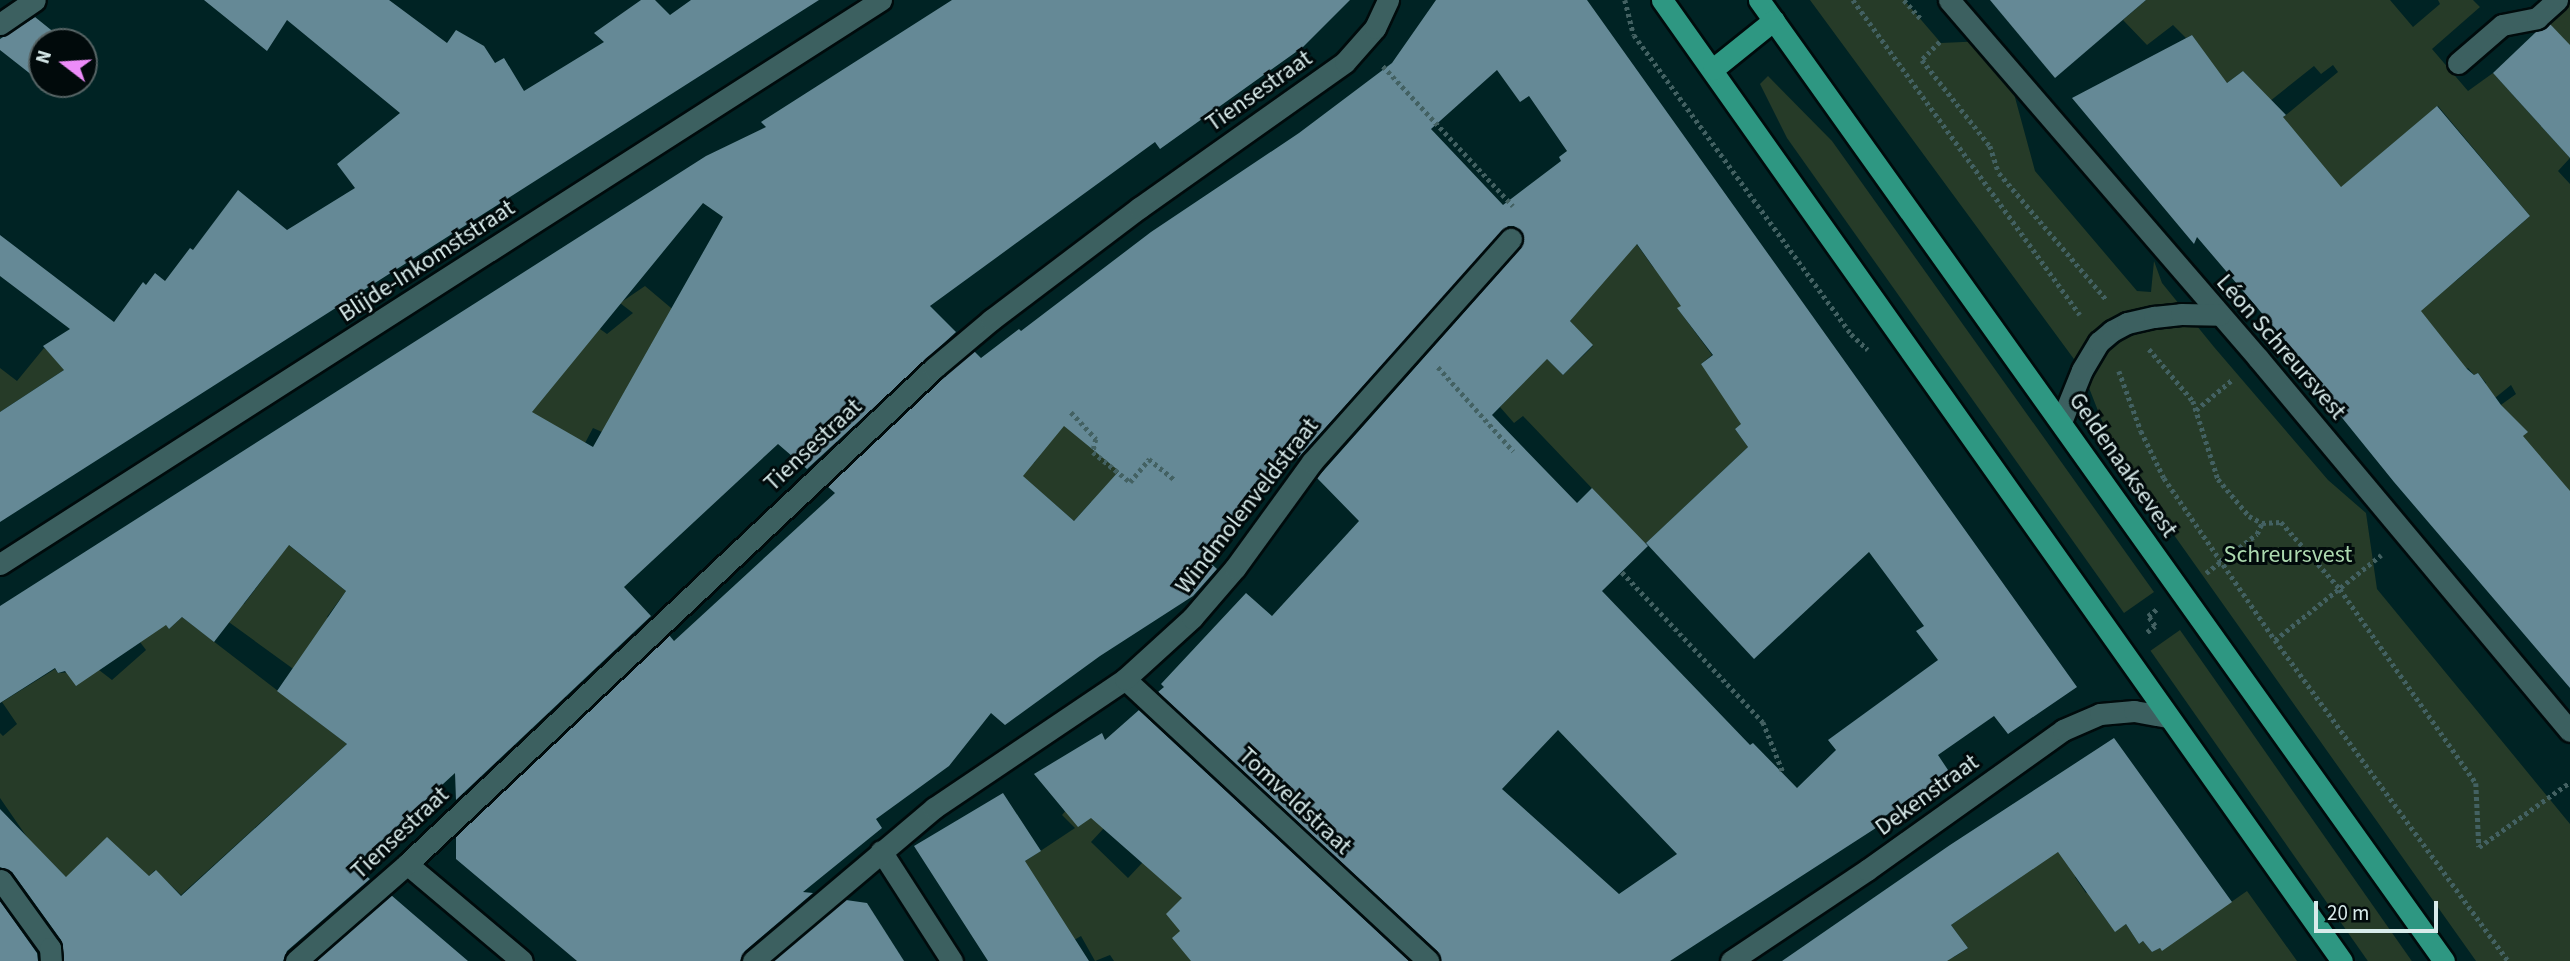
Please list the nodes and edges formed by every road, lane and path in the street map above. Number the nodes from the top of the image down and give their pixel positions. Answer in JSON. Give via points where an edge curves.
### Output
{"nodes":[{"id":1,"x":35,"y":0,"type":"edge"},
{"id":2,"x":881,"y":0,"type":"edge"},
{"id":3,"x":1388,"y":0,"type":"edge"},
{"id":4,"x":1625,"y":0,"type":"edge"},
{"id":5,"x":1662,"y":0,"type":"edge"},
{"id":6,"x":1759,"y":0,"type":"edge"},
{"id":7,"x":1853,"y":0,"type":"edge"},
{"id":8,"x":1904,"y":0,"type":"edge"},
{"id":9,"x":1950,"y":0,"type":"edge"},
{"id":10,"x":2557,"y":0,"type":"edge"},
{"id":11,"x":1774,"y":20,"type":"junction"},
{"id":12,"x":0,"y":24,"type":"edge"},
{"id":13,"x":1926,"y":26,"type":"dead end"},
{"id":14,"x":1934,"y":34,"type":"dead end"},
{"id":15,"x":1641,"y":35,"type":"dead end"},
{"id":16,"x":1634,"y":36,"type":"junction"},
{"id":17,"x":1362,"y":43,"type":"junction"},
{"id":18,"x":2458,"y":63,"type":"dead end"},
{"id":19,"x":1713,"y":69,"type":"junction"},
{"id":20,"x":1511,"y":239,"type":"joint"},
{"id":21,"x":2110,"y":303,"type":"dead end"},
{"id":22,"x":2220,"y":315,"type":"junction"},
{"id":23,"x":2085,"y":321,"type":"dead end"},
{"id":24,"x":1419,"y":345,"type":"junction"},
{"id":25,"x":2145,"y":345,"type":"dead end"},
{"id":26,"x":1870,"y":353,"type":"dead end"},
{"id":27,"x":2117,"y":369,"type":"dead end"},
{"id":28,"x":2233,"y":379,"type":"dead end"},
{"id":29,"x":2196,"y":410,"type":"junction"},
{"id":30,"x":1071,"y":412,"type":"dead end"},
{"id":31,"x":2061,"y":422,"type":"junction"},
{"id":32,"x":1513,"y":451,"type":"dead end"},
{"id":33,"x":1174,"y":480,"type":"dead end"},
{"id":34,"x":2262,"y":523,"type":"junction"},
{"id":35,"x":2406,"y":535,"type":"junction"},
{"id":36,"x":2222,"y":561,"type":"junction"},
{"id":37,"x":0,"y":564,"type":"edge"},
{"id":38,"x":1622,"y":572,"type":"dead end"},
{"id":39,"x":2201,"y":576,"type":"dead end"},
{"id":40,"x":2340,"y":589,"type":"junction"},
{"id":41,"x":2164,"y":604,"type":"dead end"},
{"id":42,"x":2141,"y":636,"type":"dead end"},
{"id":43,"x":2275,"y":640,"type":"junction"},
{"id":44,"x":1125,"y":679,"type":"junction"},
{"id":45,"x":2168,"y":717,"type":"junction"},
{"id":46,"x":2570,"y":731,"type":"edge"},
{"id":47,"x":1783,"y":772,"type":"dead end"},
{"id":48,"x":2570,"y":782,"type":"edge"},
{"id":49,"x":881,"y":851,"type":"junction"},
{"id":50,"x":407,"y":864,"type":"junction"},
{"id":51,"x":2,"y":880,"type":"edge"},
{"id":52,"x":51,"y":961,"type":"edge"},
{"id":53,"x":296,"y":961,"type":"edge"},
{"id":54,"x":522,"y":961,"type":"edge"},
{"id":55,"x":753,"y":961,"type":"edge"},
{"id":56,"x":952,"y":961,"type":"edge"},
{"id":57,"x":1428,"y":961,"type":"edge"},
{"id":58,"x":1731,"y":961,"type":"edge"},
{"id":59,"x":2342,"y":961,"type":"edge"},
{"id":60,"x":2444,"y":961,"type":"edge"},
{"id":61,"x":2508,"y":961,"type":"edge"}],
"edges":[{"from":1,"to":12,"type":"street"},
{"from":2,"to":37,"type":"street","name":"Blijde-Inkomststraat"},
{"from":3,"to":17,"type":"street","name":"Tiensestraat"},
{"from":4,"to":16,"type":"path"},
{"from":5,"to":19,"type":"main road"},
{"from":6,"to":11,"type":"main road","name":"Geldenaaksevest"},
{"from":7,"to":23,"type":"path"},
{"from":8,"to":13,"type":"path"},
{"from":9,"to":22,"type":"street","name":"Léon Schreursvest"},
{"from":10,"to":18,"type":"street","via":[[2537,18],[2502,25]]},
{"from":11,"to":19,"type":"main road"},
{"from":11,"to":31,"type":"main road","name":"Geldenaaksevest"},
{"from":14,"to":21,"type":"path","via":[[1941,43],[1922,60],[1990,146],[1999,173]]},
{"from":15,"to":16,"type":"path"},
{"from":16,"to":26,"type":"path","via":[[1851,334]]},
{"from":17,"to":20,"type":"path","via":[[1516,209],[1501,226]]},
{"from":17,"to":50,"type":"street","name":"Tiensestraat","via":[[1328,75],[1139,208],[934,368]]},
{"from":19,"to":45,"type":"main road"},
{"from":20,"to":24,"type":"street","name":"Windmolenveldstraat"},
{"from":22,"to":31,"type":"street","via":[[2154,317],[2112,331],[2099,342],[2082,370]]},
{"from":22,"to":35,"type":"street","name":"Léon Schreursvest"},
{"from":24,"to":32,"type":"path"},
{"from":24,"to":44,"type":"street","name":"Windmolenveldstraat","via":[[1312,462],[1236,569],[1192,618]]},
{"from":25,"to":29,"type":"path"},
{"from":27,"to":36,"type":"path","via":[[2164,478]]},
{"from":28,"to":29,"type":"path"},
{"from":29,"to":34,"type":"path","via":[[2218,479],[2249,516]]},
{"from":30,"to":33,"type":"path","via":[[1096,439],[1093,452],[1130,482],[1149,458]]},
{"from":31,"to":60,"type":"main road","name":"Geldenaaksevest"},
{"from":34,"to":36,"type":"path","via":[[2258,534]]},
{"from":34,"to":40,"type":"path","via":[[2281,522]]},
{"from":35,"to":40,"type":"path"},
{"from":35,"to":46,"type":"street","name":"Léon Schreursvest"},
{"from":36,"to":39,"type":"path"},
{"from":36,"to":43,"type":"path"},
{"from":38,"to":47,"type":"path","via":[[1763,722]]},
{"from":40,"to":43,"type":"path"},
{"from":40,"to":48,"type":"path","via":[[2476,783],[2479,847]]},
{"from":41,"to":42,"type":"path","via":[[2148,616],[2155,626]]},
{"from":43,"to":61,"type":"path"},
{"from":44,"to":49,"type":"street","name":"Windmolenveldstraat","via":[[960,789]]},
{"from":44,"to":57,"type":"street","name":"Tomveldstraat"},
{"from":45,"to":58,"type":"street","name":"Dekenstraat","via":[[2134,711],[2100,714],[2063,730]]},
{"from":45,"to":59,"type":"main road"},
{"from":49,"to":55,"type":"street","name":"Windmolenveldstraat"},
{"from":49,"to":56,"type":"street"},
{"from":50,"to":53,"type":"street","name":"Tiensestraat"},
{"from":50,"to":54,"type":"street"},
{"from":51,"to":52,"type":"street","via":[[50,948]]}]}
